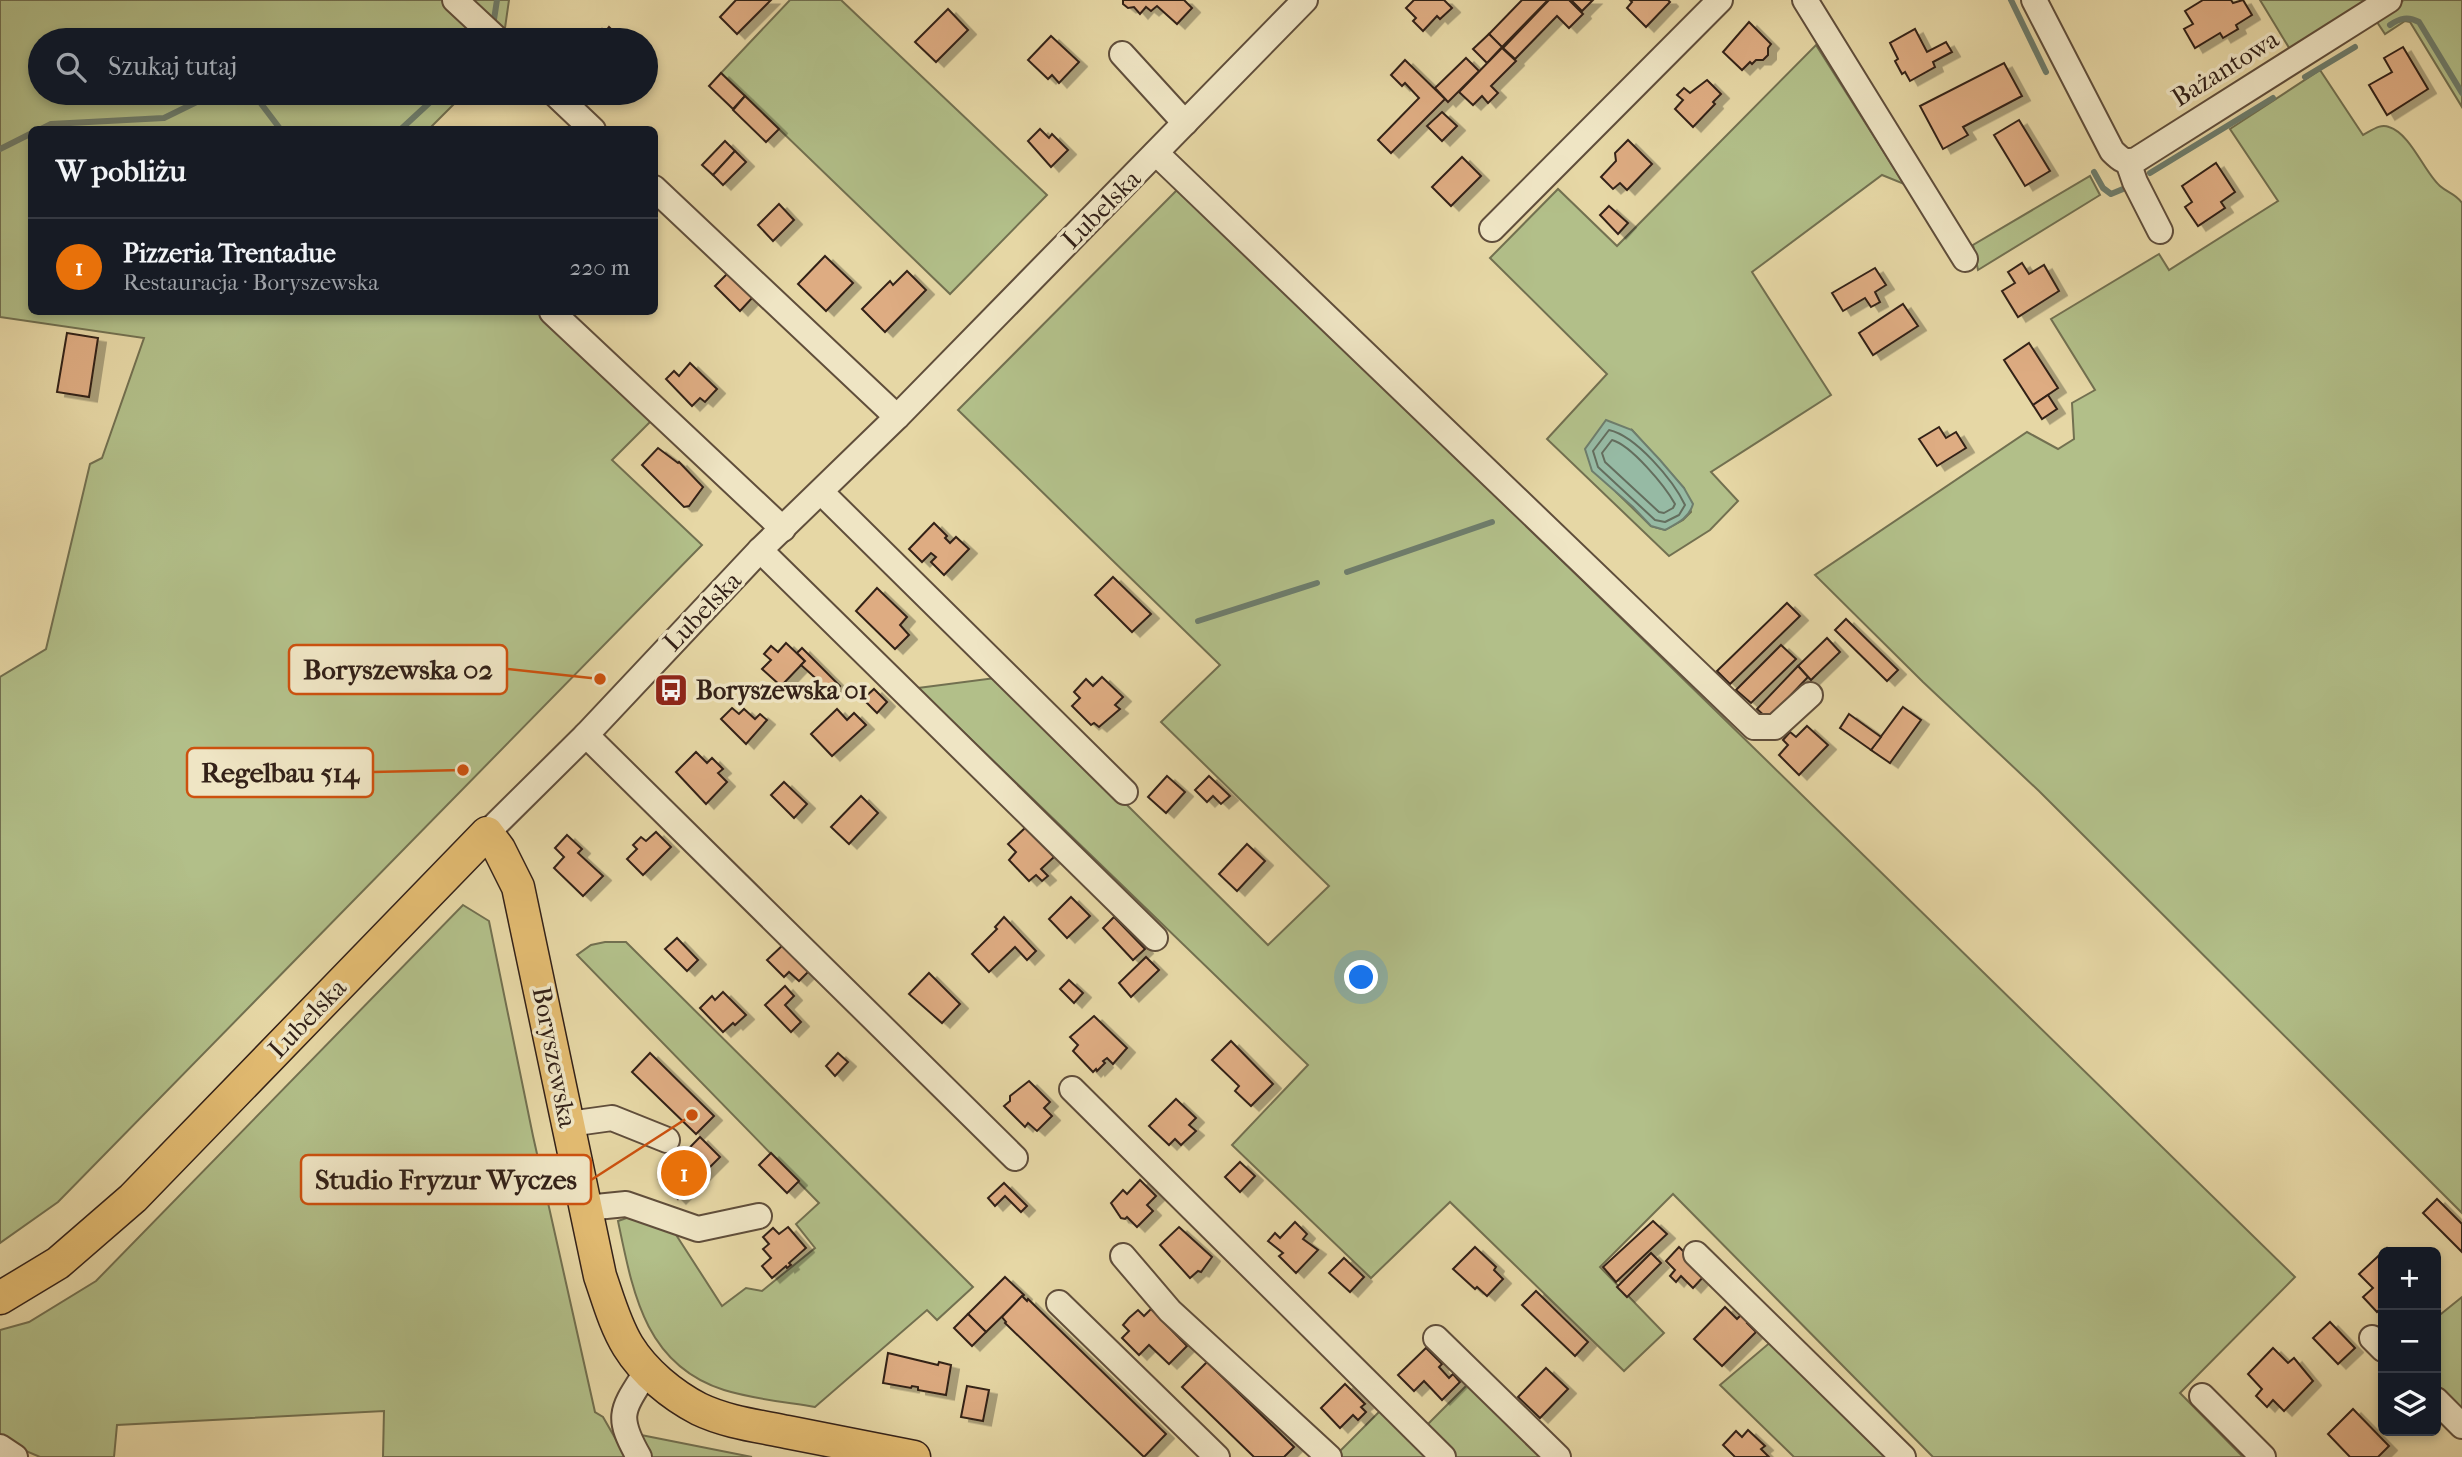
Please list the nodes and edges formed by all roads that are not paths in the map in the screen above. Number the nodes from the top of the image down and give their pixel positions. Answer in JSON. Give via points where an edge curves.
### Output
{"nodes":[{"id":1,"x":455,"y":0,"type":"edge"},
{"id":2,"x":1305,"y":0,"type":"edge"},
{"id":3,"x":1720,"y":0,"type":"edge"},
{"id":4,"x":1805,"y":0,"type":"edge"},
{"id":5,"x":2034,"y":0,"type":"edge"},
{"id":6,"x":2389,"y":0,"type":"edge"},
{"id":7,"x":485,"y":28,"type":"edge"},
{"id":8,"x":1122,"y":54,"type":"dead end"},
{"id":9,"x":567,"y":105,"type":"edge"},
{"id":10,"x":1185,"y":123,"type":"junction"},
{"id":11,"x":589,"y":126,"type":"edge"},
{"id":12,"x":1156,"y":153,"type":"junction"},
{"id":13,"x":2128,"y":162,"type":"junction"},
{"id":14,"x":658,"y":192,"type":"edge"},
{"id":15,"x":1492,"y":229,"type":"dead end"},
{"id":16,"x":2160,"y":231,"type":"dead end"},
{"id":17,"x":1965,"y":259,"type":"dead end"},
{"id":18,"x":555,"y":315,"type":"edge"},
{"id":19,"x":897,"y":416,"type":"junction"},
{"id":20,"x":821,"y":492,"type":"junction"},
{"id":21,"x":783,"y":529,"type":"junction"},
{"id":22,"x":760,"y":550,"type":"junction"},
{"id":23,"x":1810,"y":695,"type":"dead end"},
{"id":24,"x":586,"y":735,"type":"junction"},
{"id":25,"x":1125,"y":792,"type":"dead end"},
{"id":26,"x":487,"y":833,"type":"junction"},
{"id":27,"x":1155,"y":938,"type":"dead end"},
{"id":28,"x":1072,"y":1089,"type":"dead end"},
{"id":29,"x":569,"y":1124,"type":"junction"},
{"id":30,"x":667,"y":1140,"type":"dead end"},
{"id":31,"x":1015,"y":1157,"type":"dead end"},
{"id":32,"x":586,"y":1208,"type":"junction"},
{"id":33,"x":759,"y":1216,"type":"dead end"},
{"id":34,"x":1696,"y":1254,"type":"dead end"},
{"id":35,"x":1123,"y":1256,"type":"dead end"},
{"id":36,"x":0,"y":1298,"type":"edge"},
{"id":37,"x":1059,"y":1303,"type":"dead end"},
{"id":38,"x":1436,"y":1338,"type":"dead end"},
{"id":39,"x":647,"y":1371,"type":"junction"},
{"id":40,"x":2202,"y":1396,"type":"dead end"},
{"id":41,"x":2441,"y":1406,"type":"edge"},
{"id":42,"x":2462,"y":1426,"type":"edge"},
{"id":43,"x":0,"y":1447,"type":"edge"},
{"id":44,"x":15,"y":1457,"type":"edge"},
{"id":45,"x":639,"y":1457,"type":"edge"},
{"id":46,"x":914,"y":1457,"type":"edge"},
{"id":47,"x":1217,"y":1457,"type":"edge"},
{"id":48,"x":1329,"y":1457,"type":"edge"},
{"id":49,"x":1444,"y":1457,"type":"edge"},
{"id":50,"x":1558,"y":1457,"type":"edge"},
{"id":51,"x":1903,"y":1457,"type":"edge"},
{"id":52,"x":2263,"y":1457,"type":"edge"}],
"edges":[{"from":1,"to":7,"type":"street"},
{"from":2,"to":10,"type":"street","name":"Lubelska"},
{"from":3,"to":15,"type":"street"},
{"from":4,"to":17,"type":"street"},
{"from":5,"to":13,"type":"street","via":[[2112,150]]},
{"from":6,"to":13,"type":"street","name":"Bażantowa"},
{"from":8,"to":10,"type":"street"},
{"from":9,"to":11,"type":"street"},
{"from":10,"to":12,"type":"street","name":"Lubelska"},
{"from":12,"to":19,"type":"street","name":"Lubelska"},
{"from":12,"to":23,"type":"street","via":[[1754,727],[1775,727]]},
{"from":13,"to":16,"type":"street"},
{"from":14,"to":19,"type":"street"},
{"from":18,"to":21,"type":"street"},
{"from":19,"to":20,"type":"street","name":"Lubelska"},
{"from":20,"to":21,"type":"street","name":"Lubelska"},
{"from":20,"to":25,"type":"street"},
{"from":21,"to":22,"type":"street","name":"Lubelska"},
{"from":22,"to":24,"type":"street","name":"Lubelska"},
{"from":22,"to":27,"type":"street"},
{"from":24,"to":26,"type":"street","name":"Lubelska"},
{"from":24,"to":31,"type":"street"},
{"from":26,"to":29,"type":"main road","name":"Boryszewska","via":[[518,887]]},
{"from":26,"to":36,"type":"main road","name":"Lubelska","via":[[133,1198],[58,1263]]},
{"from":28,"to":49,"type":"street"},
{"from":29,"to":30,"type":"street","via":[[612,1118]]},
{"from":29,"to":32,"type":"main road","name":"Boryszewska"},
{"from":32,"to":33,"type":"street","via":[[626,1204],[698,1229]]},
{"from":32,"to":39,"type":"main road","name":"Boryszewska","via":[[611,1309],[627,1345]]},
{"from":34,"to":51,"type":"street"},
{"from":35,"to":48,"type":"street","via":[[1170,1311]]},
{"from":37,"to":47,"type":"street"},
{"from":38,"to":50,"type":"street"},
{"from":39,"to":45,"type":"street","via":[[626,1405],[624,1418],[626,1433]]},
{"from":39,"to":46,"type":"main road","name":"Boryszewska","via":[[700,1409],[728,1419]]},
{"from":40,"to":52,"type":"street"},
{"from":41,"to":42,"type":"street"},
{"from":43,"to":44,"type":"street"}]}
